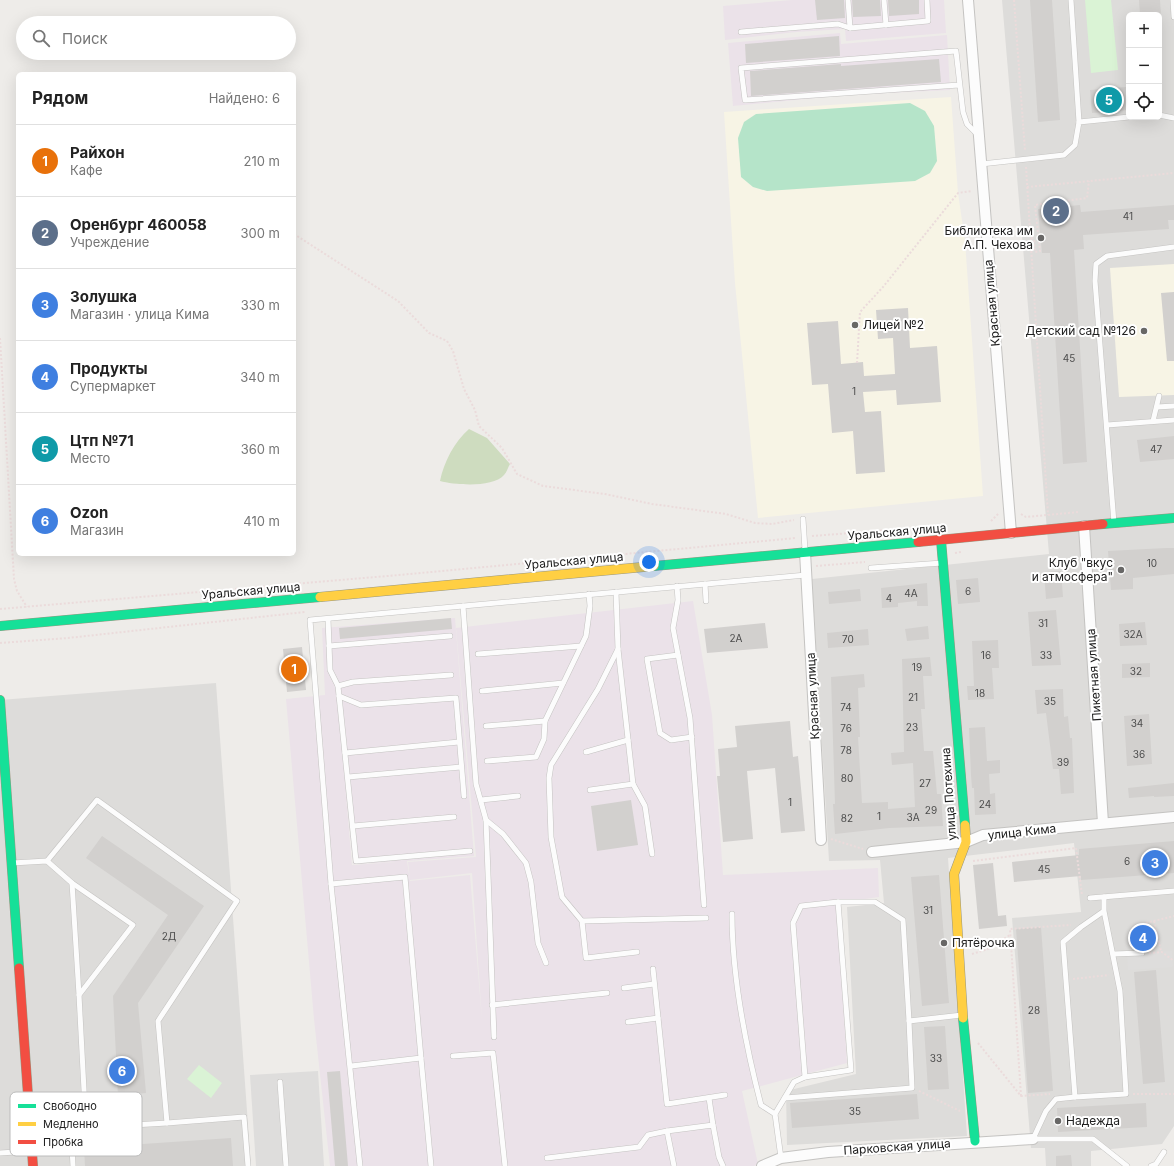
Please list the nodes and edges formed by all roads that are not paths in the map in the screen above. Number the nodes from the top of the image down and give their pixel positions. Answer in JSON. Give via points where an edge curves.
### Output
{"nodes":[{"id":1,"x":848,"y":0,"type":"edge"},
{"id":2,"x":884,"y":0,"type":"edge"},
{"id":3,"x":927,"y":0,"type":"edge"},
{"id":4,"x":968,"y":0,"type":"edge"},
{"id":5,"x":1071,"y":0,"type":"edge"},
{"id":6,"x":1173,"y":0,"type":"edge"},
{"id":7,"x":1174,"y":17,"type":"edge"},
{"id":8,"x":886,"y":25,"type":"junction"},
{"id":9,"x":850,"y":28,"type":"junction"},
{"id":10,"x":740,"y":32,"type":"dead end"},
{"id":11,"x":959,"y":85,"type":"junction"},
{"id":12,"x":1162,"y":116,"type":"edge"},
{"id":13,"x":1126,"y":117,"type":"edge"},
{"id":14,"x":1174,"y":118,"type":"edge"},
{"id":15,"x":1079,"y":122,"type":"junction"},
{"id":16,"x":978,"y":135,"type":"junction"},
{"id":17,"x":981,"y":164,"type":"junction"},
{"id":18,"x":1174,"y":247,"type":"edge"},
{"id":19,"x":1159,"y":396,"type":"dead end"},
{"id":20,"x":1174,"y":406,"type":"edge"},
{"id":21,"x":1157,"y":407,"type":"junction"},
{"id":22,"x":1174,"y":420,"type":"edge"},
{"id":23,"x":1153,"y":421,"type":"junction"},
{"id":24,"x":1107,"y":425,"type":"junction"},
{"id":25,"x":1174,"y":518,"type":"edge"},
{"id":26,"x":803,"y":519,"type":"road end"},
{"id":27,"x":1114,"y":524,"type":"junction"},
{"id":28,"x":1084,"y":526,"type":"junction"},
{"id":29,"x":1011,"y":533,"type":"junction"},
{"id":30,"x":941,"y":540,"type":"junction"},
{"id":31,"x":805,"y":552,"type":"junction"},
{"id":32,"x":943,"y":563,"type":"junction"},
{"id":33,"x":870,"y":568,"type":"dead end"},
{"id":34,"x":806,"y":576,"type":"junction"},
{"id":35,"x":704,"y":584,"type":"junction"},
{"id":36,"x":677,"y":586,"type":"junction"},
{"id":37,"x":616,"y":592,"type":"junction"},
{"id":38,"x":589,"y":594,"type":"junction"},
{"id":39,"x":706,"y":601,"type":"dead end"},
{"id":40,"x":463,"y":606,"type":"junction"},
{"id":41,"x":328,"y":619,"type":"junction"},
{"id":42,"x":0,"y":626,"type":"edge"},
{"id":43,"x":450,"y":636,"type":"dead end"},
{"id":44,"x":329,"y":646,"type":"junction"},
{"id":45,"x":581,"y":646,"type":"junction"},
{"id":46,"x":618,"y":649,"type":"junction"},
{"id":47,"x":478,"y":654,"type":"dead end"},
{"id":48,"x":678,"y":655,"type":"junction"},
{"id":49,"x":451,"y":675,"type":"dead end"},
{"id":50,"x":563,"y":683,"type":"junction"},
{"id":51,"x":338,"y":686,"type":"junction"},
{"id":52,"x":482,"y":691,"type":"dead end"},
{"id":53,"x":339,"y":696,"type":"junction"},
{"id":54,"x":0,"y":700,"type":"edge"},
{"id":55,"x":545,"y":721,"type":"junction"},
{"id":56,"x":486,"y":726,"type":"dead end"},
{"id":57,"x":692,"y":737,"type":"junction"},
{"id":58,"x":628,"y":740,"type":"junction"},
{"id":59,"x":459,"y":742,"type":"junction"},
{"id":60,"x":586,"y":752,"type":"dead end"},
{"id":61,"x":345,"y":753,"type":"junction"},
{"id":62,"x":487,"y":761,"type":"dead end"},
{"id":63,"x":461,"y":767,"type":"junction"},
{"id":64,"x":348,"y":777,"type":"junction"},
{"id":65,"x":2,"y":783,"type":"edge"},
{"id":66,"x":633,"y":784,"type":"junction"},
{"id":67,"x":590,"y":790,"type":"dead end"},
{"id":68,"x":464,"y":796,"type":"dead end"},
{"id":69,"x":518,"y":796,"type":"dead end"},
{"id":70,"x":481,"y":800,"type":"junction"},
{"id":71,"x":1174,"y":816,"type":"edge"},
{"id":72,"x":454,"y":817,"type":"dead end"},
{"id":73,"x":486,"y":820,"type":"junction"},
{"id":74,"x":1103,"y":823,"type":"junction"},
{"id":75,"x":352,"y":826,"type":"junction"},
{"id":76,"x":826,"y":840,"type":"road end"},
{"id":77,"x":966,"y":842,"type":"junction"},
{"id":78,"x":470,"y":851,"type":"dead end"},
{"id":79,"x":872,"y":852,"type":"road end"},
{"id":80,"x":652,"y":854,"type":"dead end"},
{"id":81,"x":47,"y":861,"type":"junction"},
{"id":82,"x":11,"y":863,"type":"junction"},
{"id":83,"x":72,"y":883,"type":"junction"},
{"id":84,"x":331,"y":884,"type":"junction"},
{"id":85,"x":1174,"y":891,"type":"edge"},
{"id":86,"x":1104,"y":897,"type":"junction"},
{"id":87,"x":1090,"y":898,"type":"road end"},
{"id":88,"x":838,"y":902,"type":"junction"},
{"id":89,"x":704,"y":905,"type":"dead end"},
{"id":90,"x":1104,"y":911,"type":"junction"},
{"id":91,"x":732,"y":914,"type":"dead end"},
{"id":92,"x":706,"y":918,"type":"dead end"},
{"id":93,"x":582,"y":921,"type":"junction"},
{"id":94,"x":637,"y":952,"type":"dead end"},
{"id":95,"x":1142,"y":953,"type":"road end"},
{"id":96,"x":1113,"y":954,"type":"junction"},
{"id":97,"x":546,"y":963,"type":"dead end"},
{"id":98,"x":653,"y":969,"type":"dead end"},
{"id":99,"x":654,"y":984,"type":"junction"},
{"id":100,"x":624,"y":988,"type":"dead end"},
{"id":101,"x":607,"y":994,"type":"dead end"},
{"id":102,"x":79,"y":995,"type":"junction"},
{"id":103,"x":492,"y":1005,"type":"junction"},
{"id":104,"x":963,"y":1014,"type":"junction"},
{"id":105,"x":658,"y":1018,"type":"junction"},
{"id":106,"x":909,"y":1021,"type":"junction"},
{"id":107,"x":628,"y":1022,"type":"dead end"},
{"id":108,"x":494,"y":1037,"type":"dead end"},
{"id":109,"x":453,"y":1056,"type":"dead end"},
{"id":110,"x":421,"y":1058,"type":"junction"},
{"id":111,"x":351,"y":1066,"type":"junction"},
{"id":112,"x":805,"y":1077,"type":"junction"},
{"id":113,"x":280,"y":1082,"type":"dead end"},
{"id":114,"x":27,"y":1092,"type":"edge"},
{"id":115,"x":84,"y":1092,"type":"edge"},
{"id":116,"x":725,"y":1095,"type":"dead end"},
{"id":117,"x":1075,"y":1097,"type":"junction"},
{"id":118,"x":709,"y":1098,"type":"junction"},
{"id":119,"x":785,"y":1098,"type":"junction"},
{"id":120,"x":775,"y":1114,"type":"junction"},
{"id":121,"x":167,"y":1123,"type":"junction"},
{"id":122,"x":142,"y":1125,"type":"edge"},
{"id":123,"x":713,"y":1125,"type":"junction"},
{"id":124,"x":668,"y":1131,"type":"junction"},
{"id":125,"x":1033,"y":1139,"type":"junction"},
{"id":126,"x":975,"y":1142,"type":"junction"},
{"id":127,"x":10,"y":1152,"type":"edge"},
{"id":128,"x":1164,"y":1152,"type":"dead end"},
{"id":129,"x":0,"y":1153,"type":"edge"},
{"id":130,"x":32,"y":1156,"type":"edge"},
{"id":131,"x":72,"y":1156,"type":"edge"},
{"id":132,"x":547,"y":1158,"type":"dead end"},
{"id":133,"x":781,"y":1158,"type":"junction"},
{"id":134,"x":765,"y":1165,"type":"edge"},
{"id":135,"x":33,"y":1166,"type":"edge"},
{"id":136,"x":73,"y":1166,"type":"edge"},
{"id":137,"x":248,"y":1166,"type":"edge"},
{"id":138,"x":286,"y":1166,"type":"edge"},
{"id":139,"x":360,"y":1166,"type":"edge"},
{"id":140,"x":431,"y":1166,"type":"edge"},
{"id":141,"x":505,"y":1166,"type":"edge"},
{"id":142,"x":674,"y":1166,"type":"edge"},
{"id":143,"x":723,"y":1166,"type":"edge"},
{"id":144,"x":1127,"y":1166,"type":"edge"},
{"id":145,"x":1151,"y":1166,"type":"edge"}],
"edges":[{"from":1,"to":9,"type":"lane"},
{"from":2,"to":8,"type":"lane"},
{"from":3,"to":8,"type":"lane","via":[[928,21]]},
{"from":4,"to":16,"type":"street","name":"Красная улица"},
{"from":5,"to":15,"type":"lane"},
{"from":6,"to":7,"type":"lane"},
{"from":8,"to":9,"type":"lane"},
{"from":9,"to":10,"type":"lane","via":[[838,24]]},
{"from":11,"to":11,"type":"lane","via":[[745,100],[741,68],[956,51]]},
{"from":11,"to":16,"type":"lane","via":[[966,124]]},
{"from":12,"to":14,"type":"lane"},
{"from":13,"to":15,"type":"lane"},
{"from":15,"to":17,"type":"lane","via":[[1075,145],[1064,155]]},
{"from":16,"to":17,"type":"street","name":"Красная улица"},
{"from":17,"to":29,"type":"street","name":"Красная улица"},
{"from":18,"to":24,"type":"lane","via":[[1107,256],[1096,264],[1095,282]]},
{"from":19,"to":21,"type":"lane"},
{"from":20,"to":21,"type":"lane"},
{"from":21,"to":23,"type":"lane"},
{"from":22,"to":23,"type":"lane"},
{"from":23,"to":24,"type":"lane"},
{"from":24,"to":27,"type":"lane"},
{"from":25,"to":27,"type":"street","name":"Уральская улица"},
{"from":26,"to":31,"type":"lane"},
{"from":27,"to":28,"type":"street","name":"Уральская улица"},
{"from":28,"to":29,"type":"street","name":"Уральская улица"},
{"from":28,"to":74,"type":"street","name":"Пикетная улица"},
{"from":29,"to":30,"type":"street","name":"Уральская улица"},
{"from":30,"to":31,"type":"street","name":"Уральская улица"},
{"from":30,"to":32,"type":"street","name":"улица Потехина"},
{"from":31,"to":34,"type":"street","name":"Красная улица"},
{"from":31,"to":42,"type":"street","name":"Уральская улица"},
{"from":32,"to":33,"type":"lane"},
{"from":32,"to":77,"type":"street","name":"улица Потехина"},
{"from":34,"to":35,"type":"lane"},
{"from":34,"to":76,"type":"street","name":"Красная улица"},
{"from":35,"to":36,"type":"lane"},
{"from":35,"to":39,"type":"lane"},
{"from":36,"to":37,"type":"lane"},
{"from":36,"to":48,"type":"lane","via":[[678,600],[673,628]]},
{"from":37,"to":38,"type":"lane"},
{"from":37,"to":46,"type":"lane"},
{"from":38,"to":40,"type":"lane"},
{"from":38,"to":45,"type":"lane","via":[[586,636]]},
{"from":40,"to":41,"type":"lane"},
{"from":40,"to":70,"type":"lane","via":[[476,784]]},
{"from":41,"to":44,"type":"lane"},
{"from":41,"to":84,"type":"lane","via":[[310,620]]},
{"from":43,"to":44,"type":"lane"},
{"from":44,"to":51,"type":"lane","via":[[330,670]]},
{"from":45,"to":47,"type":"lane"},
{"from":45,"to":50,"type":"lane"},
{"from":46,"to":58,"type":"lane"},
{"from":46,"to":93,"type":"lane","via":[[598,689],[551,765],[549,778],[551,837],[562,897]]},
{"from":48,"to":57,"type":"lane"},
{"from":48,"to":57,"type":"lane","via":[[647,659],[660,733],[671,740]]},
{"from":49,"to":51,"type":"lane","via":[[353,682]]},
{"from":50,"to":52,"type":"lane"},
{"from":50,"to":55,"type":"lane"},
{"from":51,"to":53,"type":"lane"},
{"from":53,"to":59,"type":"lane","via":[[361,705],[456,698]]},
{"from":53,"to":61,"type":"lane"},
{"from":54,"to":65,"type":"street"},
{"from":55,"to":56,"type":"lane"},
{"from":55,"to":62,"type":"lane","via":[[544,739],[536,757]]},
{"from":57,"to":89,"type":"lane"},
{"from":58,"to":60,"type":"lane"},
{"from":58,"to":66,"type":"lane"},
{"from":59,"to":61,"type":"lane"},
{"from":59,"to":63,"type":"lane"},
{"from":61,"to":64,"type":"lane"},
{"from":63,"to":64,"type":"lane"},
{"from":63,"to":68,"type":"lane"},
{"from":64,"to":75,"type":"lane"},
{"from":65,"to":82,"type":"street"},
{"from":66,"to":67,"type":"lane"},
{"from":66,"to":80,"type":"lane","via":[[645,806]]},
{"from":69,"to":70,"type":"lane"},
{"from":70,"to":73,"type":"lane"},
{"from":71,"to":74,"type":"street","name":"улица Кима"},
{"from":72,"to":75,"type":"lane"},
{"from":73,"to":97,"type":"lane","via":[[503,834],[526,863],[531,882],[538,943]]},
{"from":73,"to":103,"type":"lane"},
{"from":74,"to":77,"type":"street","name":"улица Кима","via":[[983,835]]},
{"from":75,"to":78,"type":"lane","via":[[356,861]]},
{"from":77,"to":79,"type":"street","name":"улица Кима"},
{"from":77,"to":104,"type":"street","name":"улица Потехина","via":[[954,874]]},
{"from":81,"to":82,"type":"lane"},
{"from":81,"to":83,"type":"lane"},
{"from":81,"to":121,"type":"lane","via":[[97,800],[237,901],[158,1021]]},
{"from":82,"to":114,"type":"street"},
{"from":83,"to":102,"type":"lane"},
{"from":83,"to":102,"type":"lane","via":[[133,925]]},
{"from":84,"to":110,"type":"lane","via":[[405,877]]},
{"from":84,"to":111,"type":"lane"},
{"from":85,"to":86,"type":"lane"},
{"from":86,"to":87,"type":"lane"},
{"from":86,"to":90,"type":"lane"},
{"from":88,"to":106,"type":"lane","via":[[875,902],[903,920]]},
{"from":88,"to":112,"type":"lane","via":[[801,906],[793,923]]},
{"from":88,"to":112,"type":"lane","via":[[851,1070]]},
{"from":90,"to":96,"type":"lane"},
{"from":90,"to":117,"type":"lane","via":[[1063,942]]},
{"from":91,"to":120,"type":"lane","via":[[732,945],[747,1047],[761,1105]]},
{"from":92,"to":93,"type":"lane"},
{"from":93,"to":94,"type":"lane","via":[[586,958]]},
{"from":95,"to":96,"type":"lane"},
{"from":96,"to":117,"type":"lane","via":[[1120,992],[1126,1094]]},
{"from":98,"to":99,"type":"lane"},
{"from":99,"to":100,"type":"lane"},
{"from":99,"to":105,"type":"lane"},
{"from":101,"to":103,"type":"lane"},
{"from":102,"to":115,"type":"lane"},
{"from":103,"to":108,"type":"lane"},
{"from":104,"to":106,"type":"lane"},
{"from":104,"to":126,"type":"street","name":"улица Потехина"},
{"from":105,"to":107,"type":"lane"},
{"from":105,"to":118,"type":"lane","via":[[667,1104]]},
{"from":106,"to":119,"type":"lane","via":[[912,1088]]},
{"from":109,"to":141,"type":"lane","via":[[493,1053]]},
{"from":110,"to":111,"type":"lane"},
{"from":110,"to":140,"type":"lane"},
{"from":111,"to":139,"type":"lane"},
{"from":112,"to":119,"type":"lane","via":[[794,1082]]},
{"from":113,"to":138,"type":"lane"},
{"from":116,"to":118,"type":"lane"},
{"from":117,"to":125,"type":"lane","via":[[1056,1099],[1046,1111]]},
{"from":118,"to":123,"type":"lane"},
{"from":119,"to":120,"type":"lane"},
{"from":120,"to":133,"type":"lane"},
{"from":121,"to":122,"type":"lane"},
{"from":121,"to":137,"type":"lane","via":[[244,1117]]},
{"from":123,"to":124,"type":"lane"},
{"from":123,"to":143,"type":"lane"},
{"from":124,"to":132,"type":"lane","via":[[648,1135],[639,1147]]},
{"from":124,"to":142,"type":"lane"},
{"from":125,"to":126,"type":"street","name":"Парковская улица"},
{"from":125,"to":144,"type":"lane","via":[[1093,1139]]},
{"from":126,"to":133,"type":"street","name":"Парковская улица","via":[[828,1152]]},
{"from":127,"to":129,"type":"lane"},
{"from":128,"to":145,"type":"lane","via":[[1156,1164]]},
{"from":130,"to":135,"type":"street"},
{"from":131,"to":136,"type":"lane"},
{"from":133,"to":134,"type":"street","name":"Парковская улица"}]}
